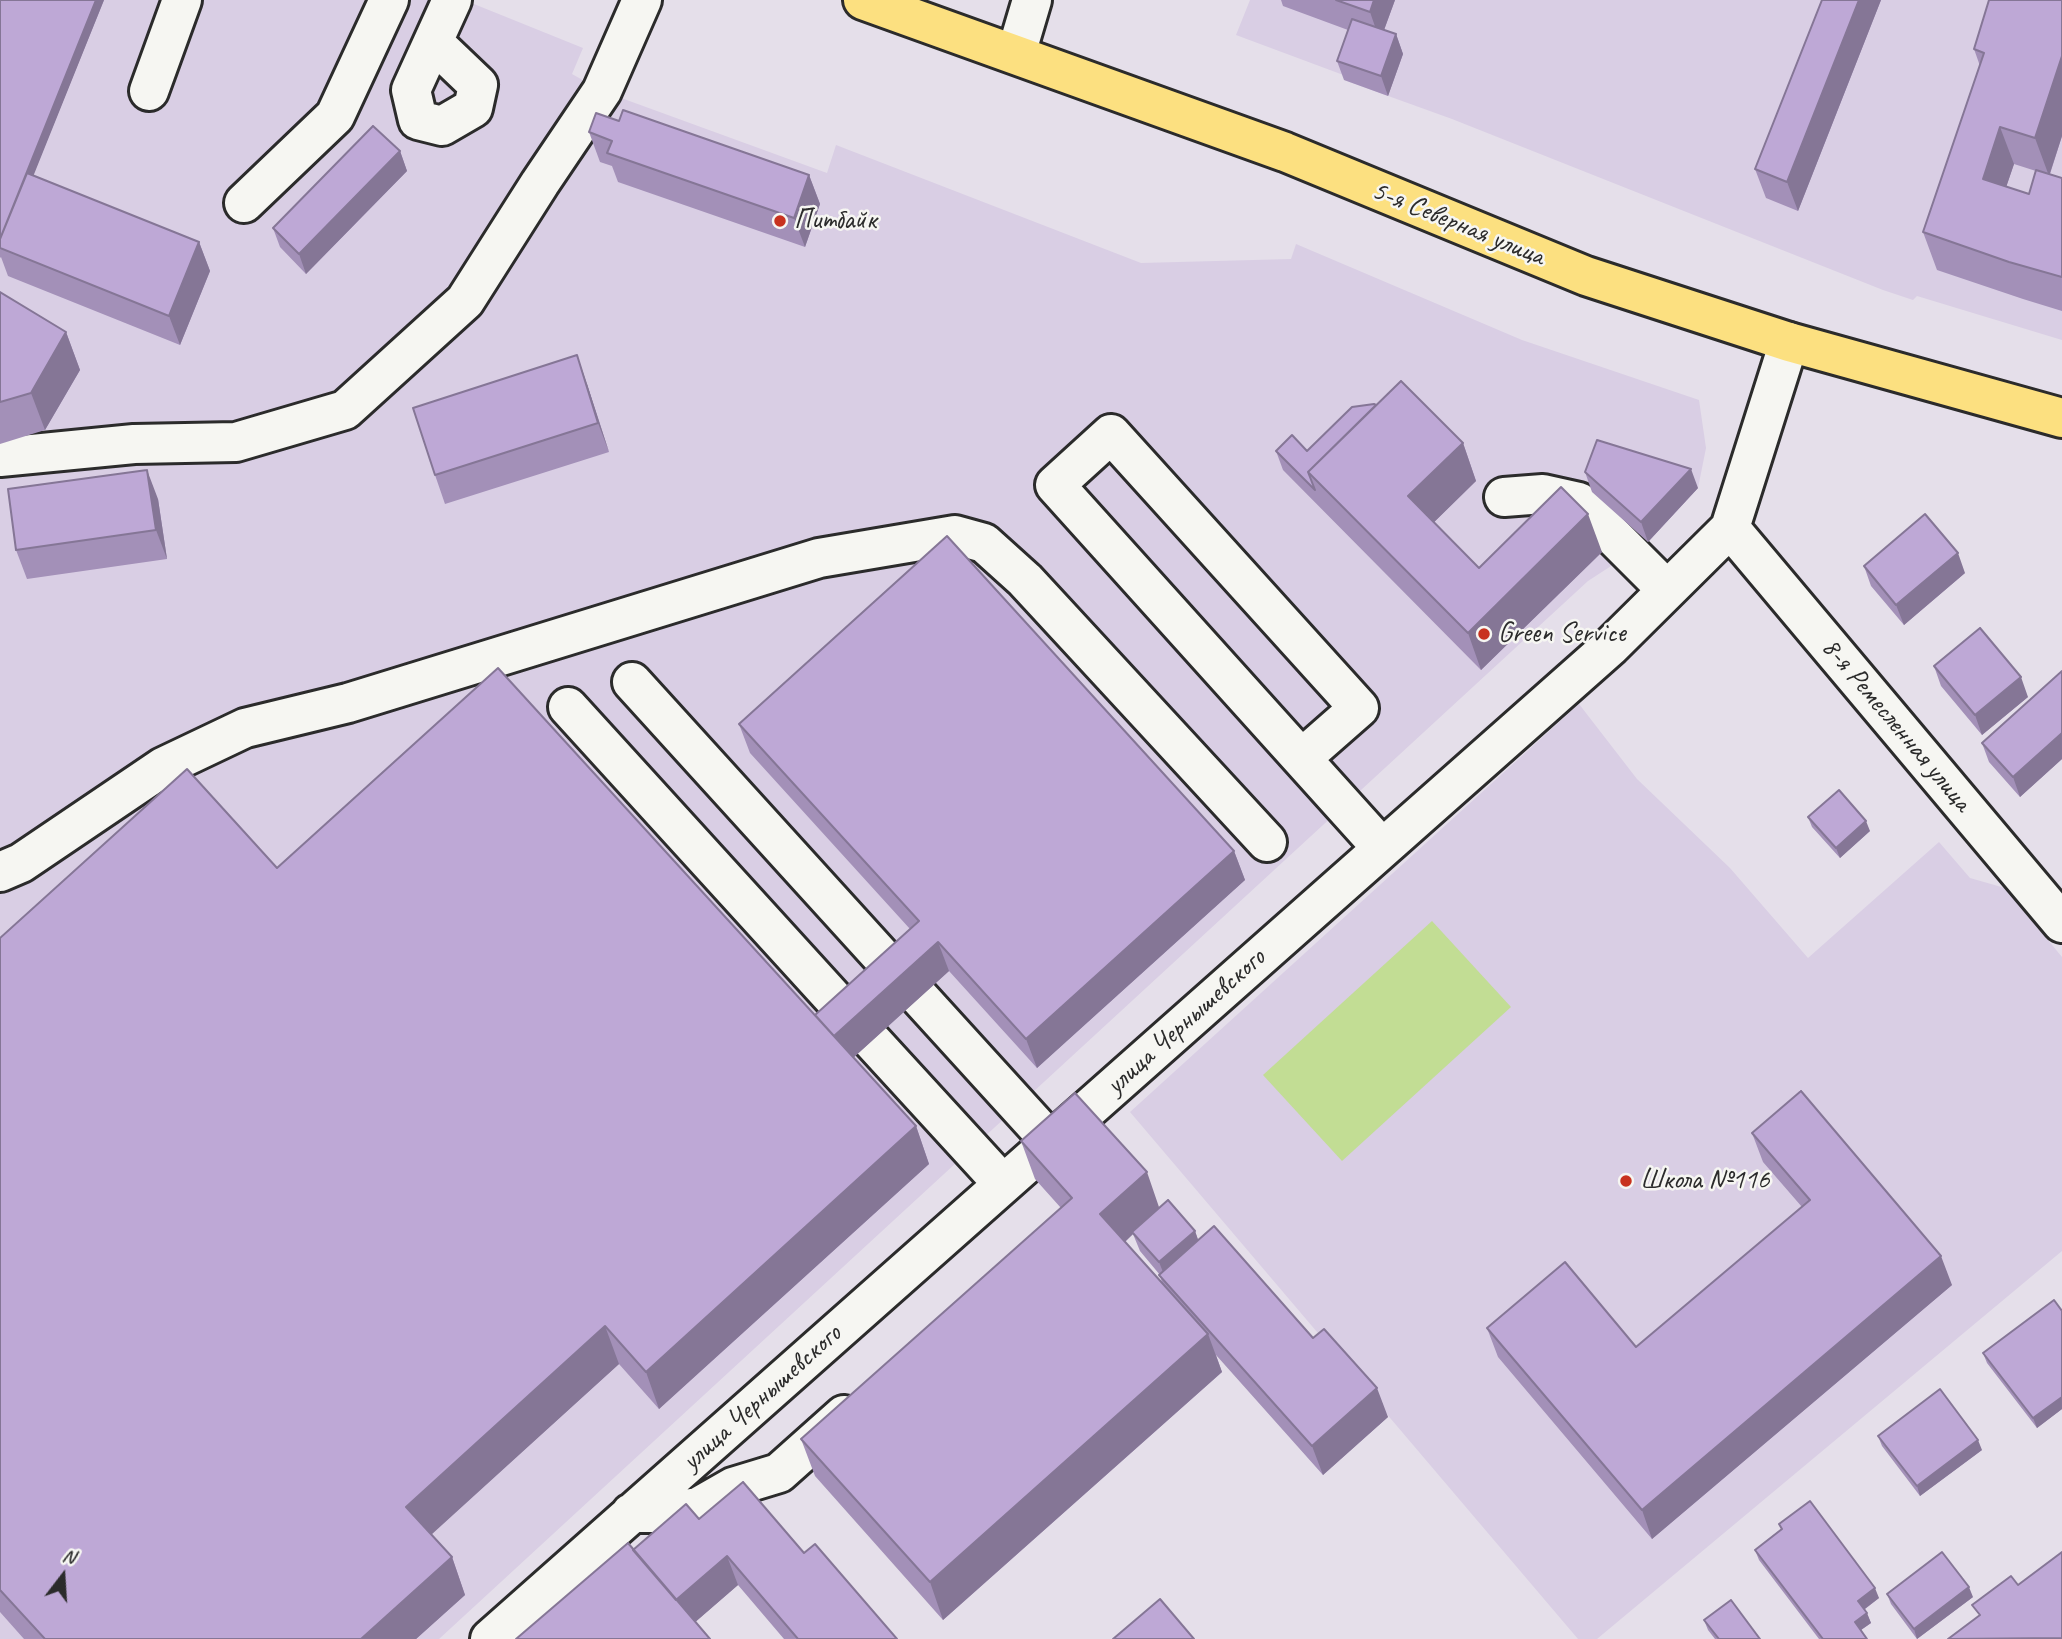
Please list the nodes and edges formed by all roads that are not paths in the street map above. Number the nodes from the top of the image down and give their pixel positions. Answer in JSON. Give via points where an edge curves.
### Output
{"nodes":[{"id":1,"x":182,"y":0,"type":"edge"},
{"id":2,"x":389,"y":0,"type":"edge"},
{"id":3,"x":452,"y":0,"type":"edge"},
{"id":4,"x":642,"y":0,"type":"edge"},
{"id":5,"x":863,"y":0,"type":"edge"},
{"id":6,"x":1032,"y":0,"type":"edge"},
{"id":7,"x":433,"y":42,"type":"dead end"},
{"id":8,"x":1016,"y":54,"type":"junction"},
{"id":9,"x":149,"y":91,"type":"dead end"},
{"id":10,"x":244,"y":203,"type":"dead end"},
{"id":11,"x":1789,"y":342,"type":"junction"},
{"id":12,"x":2062,"y":418,"type":"edge"},
{"id":13,"x":0,"y":457,"type":"edge"},
{"id":14,"x":1504,"y":497,"type":"dead end"},
{"id":15,"x":1730,"y":528,"type":"junction"},
{"id":16,"x":1667,"y":590,"type":"junction"},
{"id":17,"x":632,"y":682,"type":"dead end"},
{"id":18,"x":568,"y":707,"type":"dead end"},
{"id":19,"x":1302,"y":758,"type":"junction"},
{"id":20,"x":1267,"y":842,"type":"dead end"},
{"id":21,"x":1382,"y":848,"type":"junction"},
{"id":22,"x":0,"y":872,"type":"edge"},
{"id":23,"x":2062,"y":923,"type":"edge"},
{"id":24,"x":1051,"y":1142,"type":"junction"},
{"id":25,"x":1003,"y":1184,"type":"junction"},
{"id":26,"x":870,"y":1392,"type":"edge"},
{"id":27,"x":631,"y":1513,"type":"junction"},
{"id":28,"x":490,"y":1639,"type":"edge"}],
"edges":[{"from":1,"to":9,"type":"street"},
{"from":2,"to":10,"type":"street","via":[[335,116]]},
{"from":3,"to":7,"type":"street"},
{"from":4,"to":13,"type":"street","via":[[602,91],[466,301],[345,410],[236,442],[134,444]]},
{"from":5,"to":8,"type":"main road","name":"5-я Северная улица"},
{"from":6,"to":8,"type":"street"},
{"from":8,"to":11,"type":"main road","name":"5-я Северная улица","via":[[1284,152],[1586,276]]},
{"from":11,"to":12,"type":"main road","name":"5-я Северная улица"},
{"from":11,"to":15,"type":"street","name":"улица Чернышевского"},
{"from":14,"to":16,"type":"street","via":[[1543,494],[1579,502]]},
{"from":15,"to":16,"type":"street","name":"улица Чернышевского"},
{"from":15,"to":23,"type":"street","name":"8-я Ремесленная улица"},
{"from":16,"to":21,"type":"street","name":"улица Чернышевского","via":[[1611,646]]},
{"from":17,"to":24,"type":"street"},
{"from":18,"to":25,"type":"street"},
{"from":19,"to":19,"type":"street","via":[[1055,485],[1111,433],[1359,708]]},
{"from":19,"to":21,"type":"street"},
{"from":20,"to":22,"type":"street","via":[[1025,580],[985,543],[955,535],[819,558],[361,699],[245,728],[163,766],[21,863]]},
{"from":21,"to":24,"type":"street","name":"улица Чернышевского"},
{"from":24,"to":25,"type":"street","name":"улица Чернышевского"},
{"from":25,"to":27,"type":"street","name":"улица Чернышевского"},
{"from":26,"to":27,"type":"street","via":[[779,1473],[733,1487],[698,1507]]},
{"from":27,"to":28,"type":"street","name":"улица Чернышевского"}]}
